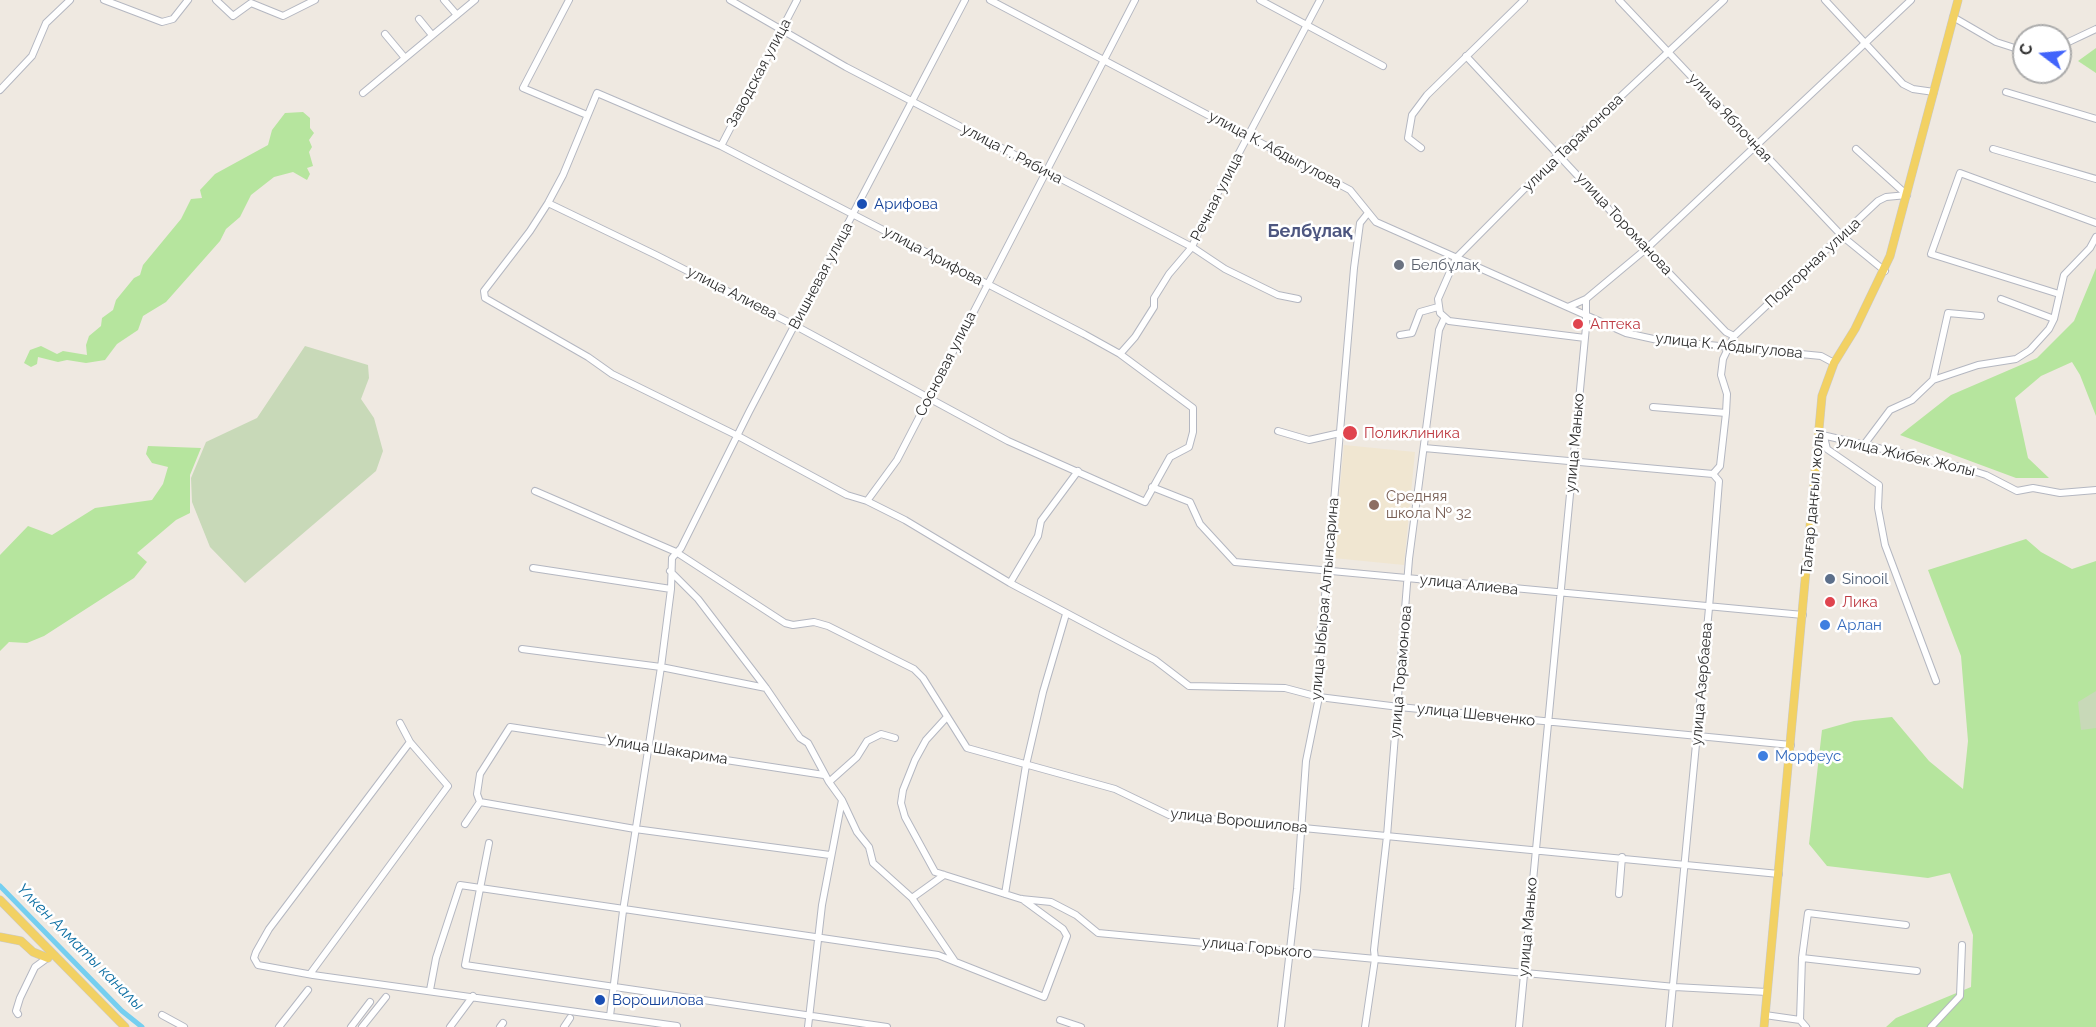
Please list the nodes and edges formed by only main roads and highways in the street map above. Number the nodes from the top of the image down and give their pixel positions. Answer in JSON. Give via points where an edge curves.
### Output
{"nodes":[{"id":1,"x":1959,"y":1,"type":"edge"},
{"id":2,"x":0,"y":900,"type":"edge"},
{"id":3,"x":0,"y":937,"type":"edge"},
{"id":4,"x":50,"y":956,"type":"junction"},
{"id":5,"x":125,"y":1027,"type":"edge"},
{"id":6,"x":1764,"y":1027,"type":"edge"}],
"edges":[{"from":1,"to":6,"type":"main road","name":"Талғар даңғыл жолы","via":[[1885,271],[1834,363],[1822,396]]},
{"from":2,"to":4,"type":"main road"},
{"from":3,"to":4,"type":"main road","via":[[21,941],[33,952]]},
{"from":4,"to":5,"type":"main road"}]}
